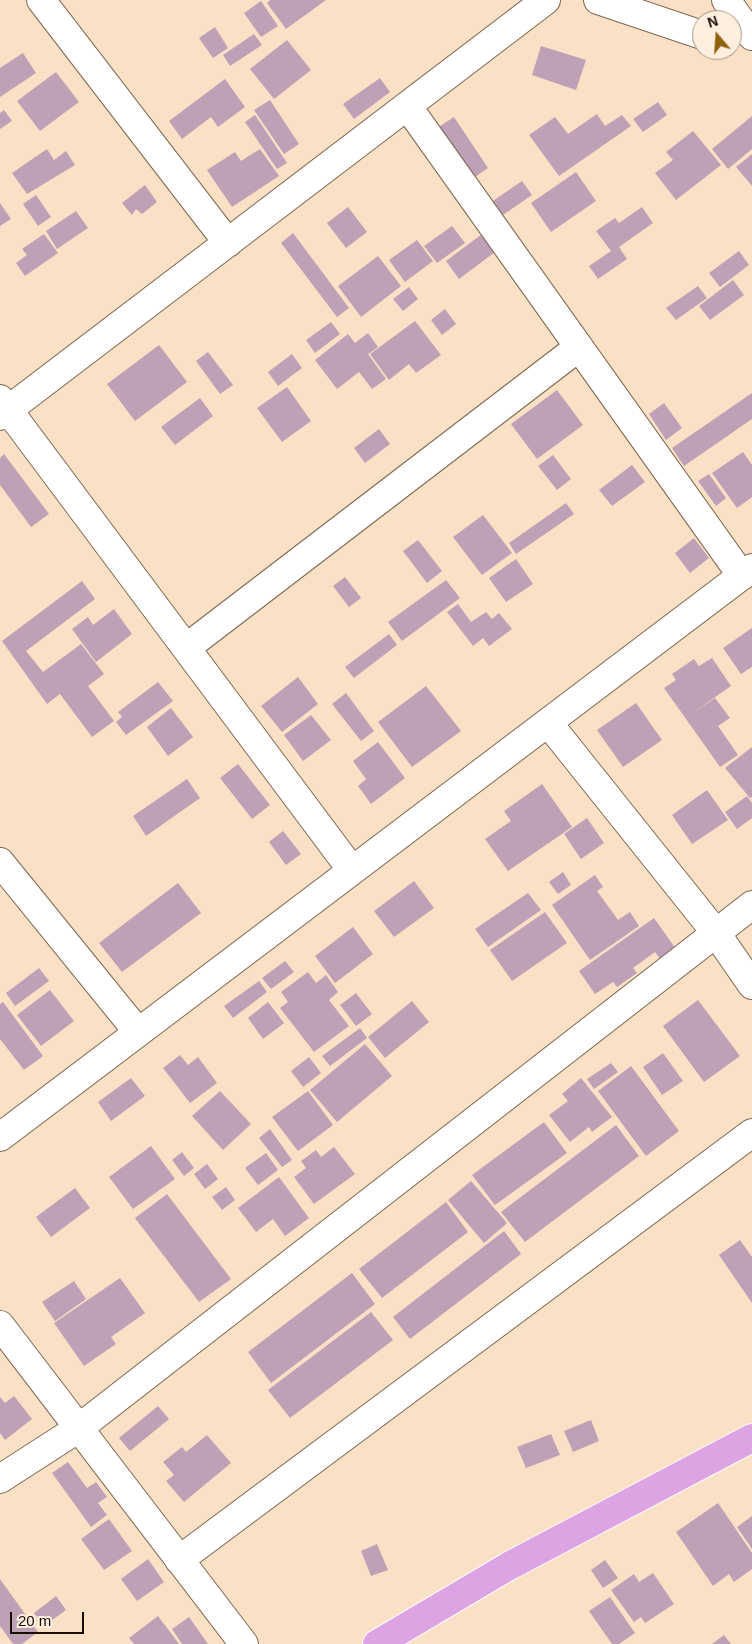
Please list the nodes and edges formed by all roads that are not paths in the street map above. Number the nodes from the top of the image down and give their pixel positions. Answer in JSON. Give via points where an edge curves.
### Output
{"nodes":[{"id":1,"x":42,"y":0,"type":"edge"},
{"id":2,"x":546,"y":0,"type":"edge"},
{"id":3,"x":598,"y":0,"type":"edge"},
{"id":4,"x":726,"y":0,"type":"edge"},
{"id":5,"x":692,"y":32,"type":"edge"},
{"id":6,"x":752,"y":36,"type":"edge"},
{"id":7,"x":408,"y":107,"type":"junction"},
{"id":8,"x":228,"y":243,"type":"junction"},
{"id":9,"x":579,"y":347,"type":"junction"},
{"id":10,"x":3,"y":408,"type":"edge"},
{"id":11,"x":747,"y":572,"type":"edge"},
{"id":12,"x":186,"y":648,"type":"junction"},
{"id":13,"x":549,"y":724,"type":"junction"},
{"id":14,"x":0,"y":862,"type":"edge"},
{"id":15,"x":351,"y":870,"type":"junction"},
{"id":16,"x":752,"y":905,"type":"edge"},
{"id":17,"x":716,"y":933,"type":"junction"},
{"id":18,"x":752,"y":985,"type":"edge"},
{"id":19,"x":138,"y":1032,"type":"junction"},
{"id":20,"x":752,"y":1132,"type":"edge"},
{"id":21,"x":0,"y":1137,"type":"edge"},
{"id":22,"x":0,"y":1325,"type":"edge"},
{"id":23,"x":79,"y":1428,"type":"junction"},
{"id":24,"x":752,"y":1438,"type":"edge"},
{"id":25,"x":0,"y":1479,"type":"edge"},
{"id":26,"x":179,"y":1560,"type":"junction"},
{"id":27,"x":244,"y":1644,"type":"edge"},
{"id":28,"x":377,"y":1644,"type":"edge"}],
"edges":[{"from":1,"to":8,"type":"street"},
{"from":2,"to":7,"type":"street"},
{"from":3,"to":5,"type":"street"},
{"from":4,"to":6,"type":"street"},
{"from":7,"to":8,"type":"street"},
{"from":7,"to":9,"type":"street"},
{"from":8,"to":10,"type":"street"},
{"from":9,"to":11,"type":"street"},
{"from":9,"to":12,"type":"street"},
{"from":10,"to":12,"type":"street"},
{"from":11,"to":13,"type":"street"},
{"from":12,"to":15,"type":"street"},
{"from":13,"to":15,"type":"street"},
{"from":13,"to":17,"type":"street"},
{"from":14,"to":19,"type":"street"},
{"from":15,"to":19,"type":"street"},
{"from":16,"to":17,"type":"street"},
{"from":17,"to":18,"type":"street"},
{"from":17,"to":23,"type":"street"},
{"from":19,"to":21,"type":"street"},
{"from":20,"to":26,"type":"street"},
{"from":22,"to":23,"type":"street"},
{"from":23,"to":25,"type":"street"},
{"from":23,"to":26,"type":"street"},
{"from":24,"to":28,"type":"main road","via":[[509,1566]]},
{"from":26,"to":27,"type":"street"}]}
